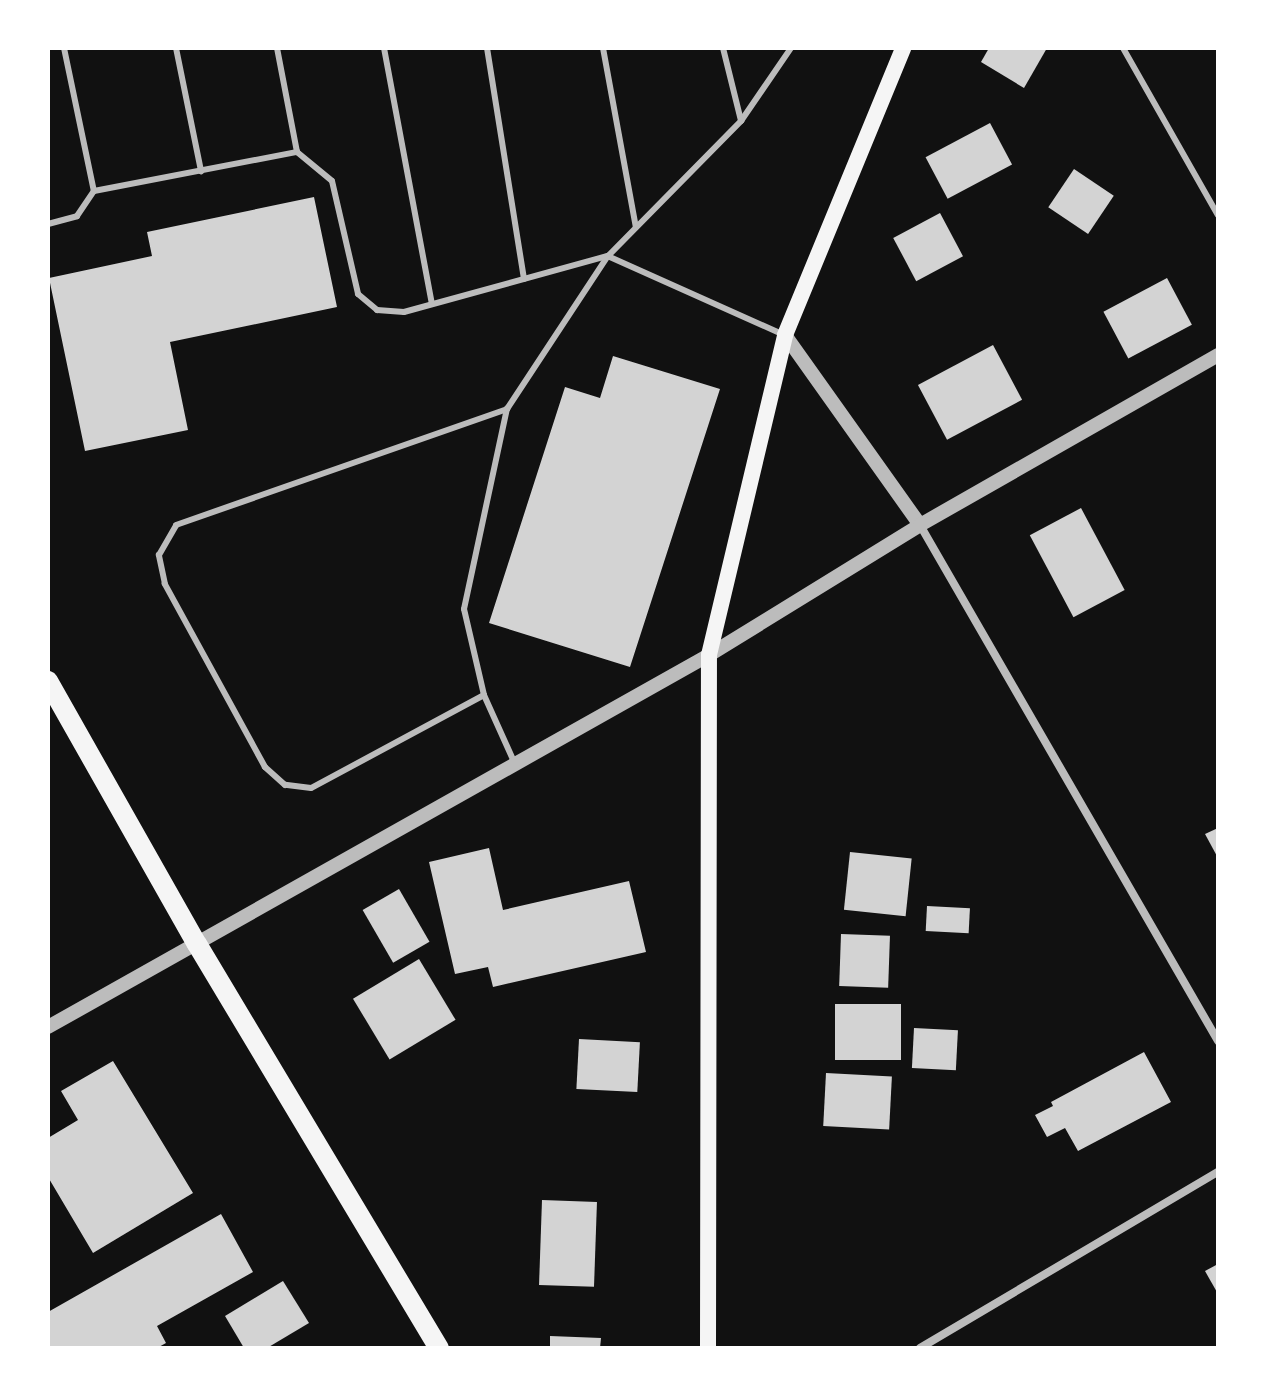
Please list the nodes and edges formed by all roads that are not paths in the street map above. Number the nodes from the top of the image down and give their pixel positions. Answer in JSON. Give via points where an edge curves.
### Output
{"nodes":[{"id":1,"x":64,"y":48,"type":"edge"},
{"id":2,"x":176,"y":48,"type":"edge"},
{"id":3,"x":277,"y":48,"type":"edge"},
{"id":4,"x":384,"y":48,"type":"edge"},
{"id":5,"x":487,"y":48,"type":"edge"},
{"id":6,"x":603,"y":48,"type":"edge"},
{"id":7,"x":723,"y":48,"type":"edge"},
{"id":8,"x":791,"y":48,"type":"edge"},
{"id":9,"x":903,"y":48,"type":"edge"},
{"id":10,"x":1123,"y":48,"type":"edge"},
{"id":11,"x":741,"y":121,"type":"junction"},
{"id":12,"x":297,"y":152,"type":"junction"},
{"id":13,"x":201,"y":171,"type":"junction"},
{"id":14,"x":94,"y":191,"type":"junction"},
{"id":15,"x":1218,"y":215,"type":"edge"},
{"id":16,"x":48,"y":224,"type":"edge"},
{"id":17,"x":636,"y":227,"type":"junction"},
{"id":18,"x":608,"y":256,"type":"junction"},
{"id":19,"x":524,"y":279,"type":"junction"},
{"id":20,"x":432,"y":304,"type":"junction"},
{"id":21,"x":785,"y":335,"type":"junction"},
{"id":22,"x":1218,"y":355,"type":"edge"},
{"id":23,"x":507,"y":409,"type":"junction"},
{"id":24,"x":920,"y":525,"type":"junction"},
{"id":25,"x":709,"y":655,"type":"junction"},
{"id":26,"x":48,"y":681,"type":"edge"},
{"id":27,"x":484,"y":695,"type":"junction"},
{"id":28,"x":515,"y":764,"type":"junction"},
{"id":29,"x":197,"y":944,"type":"junction"},
{"id":30,"x":48,"y":1027,"type":"edge"},
{"id":31,"x":1218,"y":1041,"type":"edge"},
{"id":32,"x":1218,"y":1172,"type":"edge"},
{"id":33,"x":439,"y":1348,"type":"edge"},
{"id":34,"x":708,"y":1348,"type":"edge"},
{"id":35,"x":920,"y":1348,"type":"edge"}],
"edges":[{"from":1,"to":14,"type":"lane"},
{"from":2,"to":13,"type":"lane"},
{"from":3,"to":12,"type":"lane"},
{"from":4,"to":20,"type":"lane"},
{"from":5,"to":19,"type":"lane"},
{"from":6,"to":17,"type":"lane"},
{"from":7,"to":11,"type":"lane"},
{"from":8,"to":11,"type":"lane"},
{"from":9,"to":21,"type":"main road"},
{"from":10,"to":15,"type":"lane"},
{"from":11,"to":17,"type":"lane"},
{"from":12,"to":13,"type":"lane"},
{"from":12,"to":20,"type":"lane","via":[[332,181],[358,294],[377,310],[404,312]]},
{"from":13,"to":14,"type":"lane"},
{"from":14,"to":16,"type":"lane","via":[[77,216]]},
{"from":17,"to":18,"type":"lane"},
{"from":18,"to":19,"type":"lane"},
{"from":18,"to":21,"type":"lane"},
{"from":18,"to":23,"type":"lane"},
{"from":19,"to":20,"type":"lane"},
{"from":21,"to":24,"type":"street"},
{"from":21,"to":25,"type":"main road"},
{"from":22,"to":24,"type":"street"},
{"from":23,"to":27,"type":"lane","via":[[464,609]]},
{"from":23,"to":27,"type":"lane","via":[[176,525],[159,555],[165,584],[265,767],[285,785],[311,788]]},
{"from":24,"to":25,"type":"street"},
{"from":24,"to":31,"type":"street"},
{"from":25,"to":28,"type":"street"},
{"from":25,"to":34,"type":"main road"},
{"from":26,"to":29,"type":"main road"},
{"from":27,"to":28,"type":"lane"},
{"from":28,"to":29,"type":"street"},
{"from":29,"to":30,"type":"street"},
{"from":29,"to":33,"type":"main road"},
{"from":32,"to":35,"type":"street"}]}
